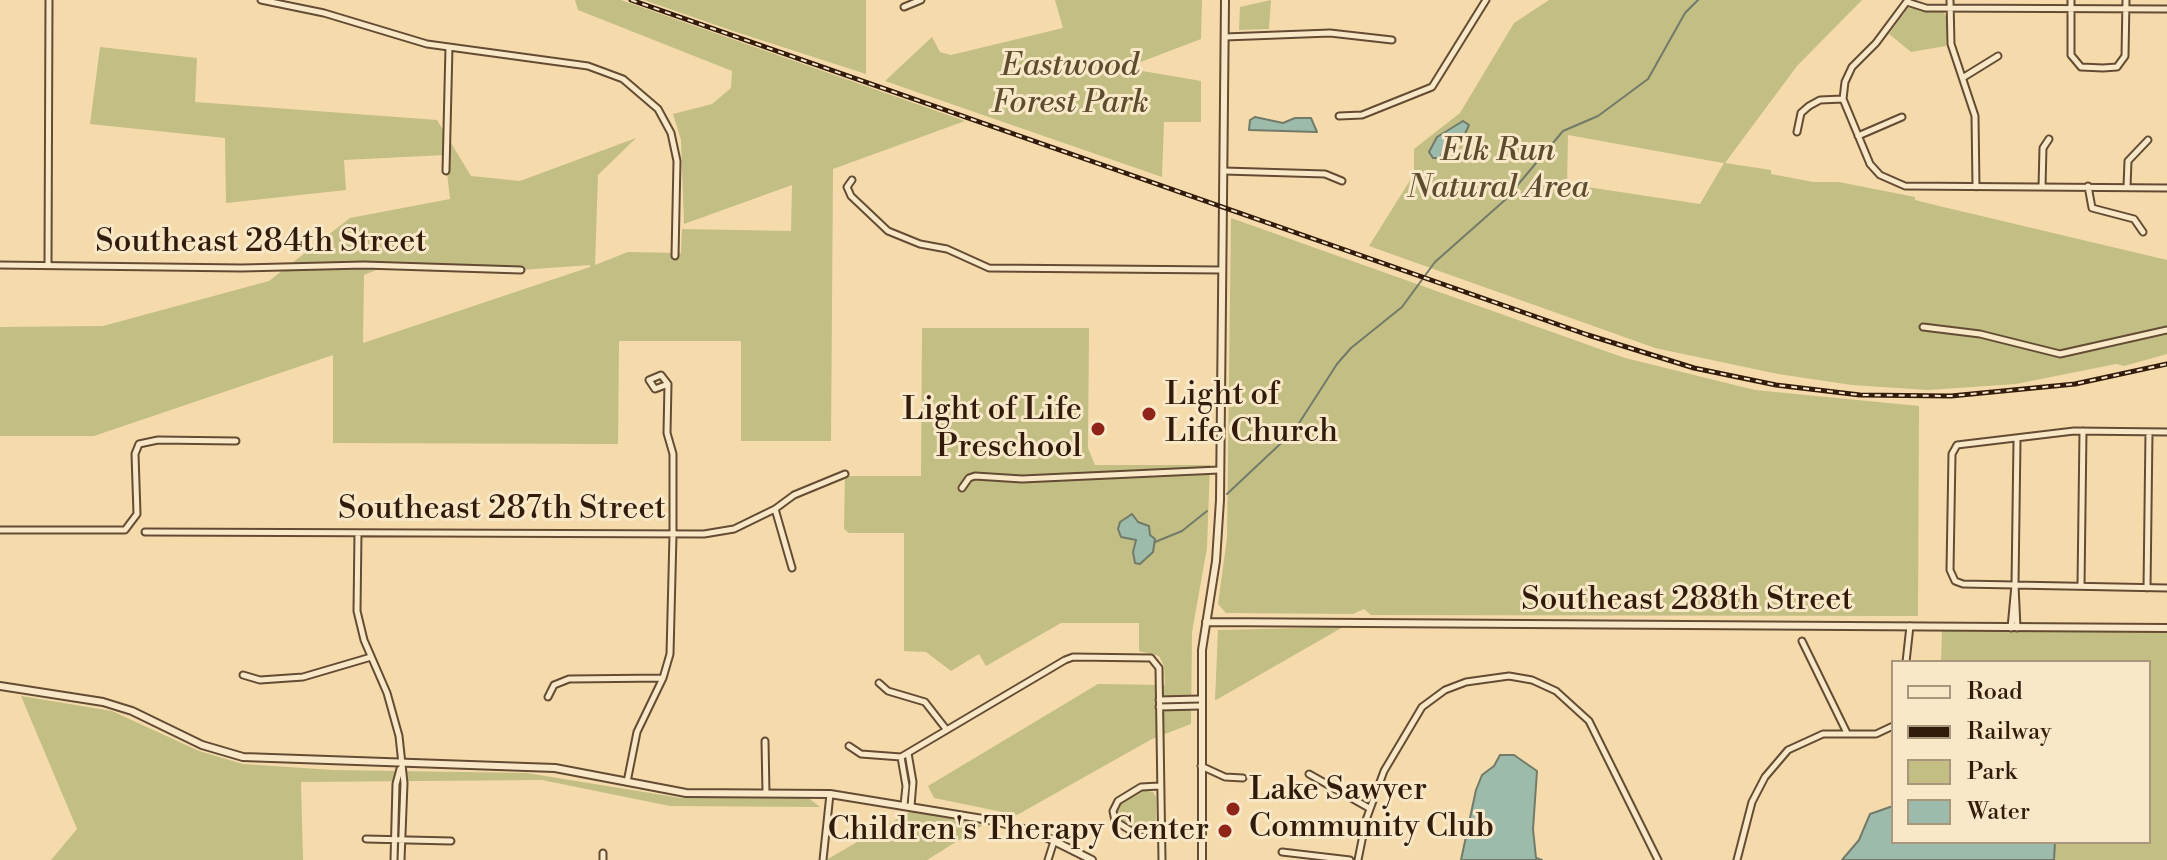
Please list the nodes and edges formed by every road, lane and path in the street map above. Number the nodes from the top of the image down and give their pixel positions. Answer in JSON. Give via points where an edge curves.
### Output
{"nodes":[{"id":1,"x":49,"y":0,"type":"edge"},
{"id":2,"x":261,"y":0,"type":"edge"},
{"id":3,"x":921,"y":0,"type":"edge"},
{"id":4,"x":1225,"y":0,"type":"edge"},
{"id":5,"x":1950,"y":0,"type":"edge"},
{"id":6,"x":2071,"y":0,"type":"edge"},
{"id":7,"x":2126,"y":0,"type":"edge"},
{"id":8,"x":1482,"y":1,"type":"edge"},
{"id":9,"x":1908,"y":1,"type":"edge"},
{"id":10,"x":904,"y":7,"type":"dead end"},
{"id":11,"x":1950,"y":8,"type":"junction"},
{"id":12,"x":2071,"y":8,"type":"junction"},
{"id":13,"x":2126,"y":8,"type":"junction"},
{"id":14,"x":2167,"y":9,"type":"edge"},
{"id":15,"x":1225,"y":37,"type":"junction"},
{"id":16,"x":1392,"y":40,"type":"dead end"},
{"id":17,"x":449,"y":47,"type":"junction"},
{"id":18,"x":1998,"y":56,"type":"dead end"},
{"id":19,"x":1964,"y":77,"type":"junction"},
{"id":20,"x":1843,"y":99,"type":"junction"},
{"id":21,"x":1339,"y":116,"type":"dead end"},
{"id":22,"x":1902,"y":117,"type":"dead end"},
{"id":23,"x":1797,"y":132,"type":"dead end"},
{"id":24,"x":1858,"y":136,"type":"junction"},
{"id":25,"x":2049,"y":139,"type":"dead end"},
{"id":26,"x":2148,"y":140,"type":"dead end"},
{"id":27,"x":446,"y":171,"type":"dead end"},
{"id":28,"x":1224,"y":171,"type":"junction"},
{"id":29,"x":852,"y":180,"type":"dead end"},
{"id":30,"x":1342,"y":181,"type":"dead end"},
{"id":31,"x":2088,"y":186,"type":"junction"},
{"id":32,"x":1976,"y":187,"type":"junction"},
{"id":33,"x":2042,"y":187,"type":"junction"},
{"id":34,"x":2127,"y":187,"type":"junction"},
{"id":35,"x":2167,"y":188,"type":"edge"},
{"id":36,"x":2143,"y":232,"type":"dead end"},
{"id":37,"x":675,"y":256,"type":"dead end"},
{"id":38,"x":0,"y":265,"type":"edge"},
{"id":39,"x":48,"y":265,"type":"junction"},
{"id":40,"x":521,"y":270,"type":"dead end"},
{"id":41,"x":1222,"y":270,"type":"junction"},
{"id":42,"x":1923,"y":327,"type":"dead end"},
{"id":43,"x":2167,"y":330,"type":"edge"},
{"id":44,"x":668,"y":384,"type":"dead end"},
{"id":45,"x":2083,"y":431,"type":"junction"},
{"id":46,"x":2149,"y":432,"type":"junction"},
{"id":47,"x":2167,"y":432,"type":"edge"},
{"id":48,"x":2017,"y":440,"type":"junction"},
{"id":49,"x":236,"y":441,"type":"dead end"},
{"id":50,"x":1219,"y":470,"type":"junction"},
{"id":51,"x":845,"y":474,"type":"dead end"},
{"id":52,"x":962,"y":488,"type":"dead end"},
{"id":53,"x":775,"y":509,"type":"junction"},
{"id":54,"x":0,"y":530,"type":"edge"},
{"id":55,"x":145,"y":532,"type":"dead end"},
{"id":56,"x":358,"y":533,"type":"junction"},
{"id":57,"x":673,"y":535,"type":"junction"},
{"id":58,"x":792,"y":568,"type":"dead end"},
{"id":59,"x":2015,"y":585,"type":"junction"},
{"id":60,"x":2081,"y":586,"type":"junction"},
{"id":61,"x":2147,"y":588,"type":"junction"},
{"id":62,"x":2167,"y":588,"type":"edge"},
{"id":63,"x":1206,"y":622,"type":"junction"},
{"id":64,"x":1910,"y":626,"type":"junction"},
{"id":65,"x":2014,"y":628,"type":"junction"},
{"id":66,"x":2167,"y":628,"type":"edge"},
{"id":67,"x":1802,"y":641,"type":"dead end"},
{"id":68,"x":371,"y":657,"type":"junction"},
{"id":69,"x":1906,"y":660,"type":"edge"},
{"id":70,"x":243,"y":675,"type":"dead end"},
{"id":71,"x":663,"y":678,"type":"junction"},
{"id":72,"x":879,"y":683,"type":"dead end"},
{"id":73,"x":0,"y":686,"type":"edge"},
{"id":74,"x":548,"y":697,"type":"dead end"},
{"id":75,"x":1159,"y":703,"type":"junction"},
{"id":76,"x":1200,"y":703,"type":"junction"},
{"id":77,"x":1891,"y":728,"type":"edge"},
{"id":78,"x":946,"y":729,"type":"junction"},
{"id":79,"x":1847,"y":733,"type":"junction"},
{"id":80,"x":765,"y":741,"type":"dead end"},
{"id":81,"x":849,"y":746,"type":"dead end"},
{"id":82,"x":908,"y":753,"type":"junction"},
{"id":83,"x":901,"y":757,"type":"junction"},
{"id":84,"x":401,"y":764,"type":"junction"},
{"id":85,"x":1201,"y":766,"type":"junction"},
{"id":86,"x":1309,"y":774,"type":"dead end"},
{"id":87,"x":1243,"y":778,"type":"dead end"},
{"id":88,"x":627,"y":783,"type":"junction"},
{"id":89,"x":1159,"y":786,"type":"junction"},
{"id":90,"x":766,"y":793,"type":"junction"},
{"id":91,"x":830,"y":794,"type":"junction"},
{"id":92,"x":907,"y":806,"type":"junction"},
{"id":93,"x":1369,"y":808,"type":"junction"},
{"id":94,"x":1159,"y":831,"type":"junction"},
{"id":95,"x":366,"y":839,"type":"dead end"},
{"id":96,"x":393,"y":839,"type":"junction"},
{"id":97,"x":402,"y":840,"type":"junction"},
{"id":98,"x":1054,"y":840,"type":"junction"},
{"id":99,"x":451,"y":841,"type":"dead end"},
{"id":100,"x":1282,"y":852,"type":"dead end"},
{"id":101,"x":394,"y":860,"type":"edge"},
{"id":102,"x":401,"y":860,"type":"edge"},
{"id":103,"x":823,"y":860,"type":"edge"},
{"id":104,"x":1048,"y":860,"type":"edge"},
{"id":105,"x":1092,"y":860,"type":"edge"},
{"id":106,"x":1162,"y":860,"type":"edge"},
{"id":107,"x":1202,"y":860,"type":"edge"},
{"id":108,"x":1350,"y":860,"type":"edge"},
{"id":109,"x":1358,"y":860,"type":"edge"},
{"id":110,"x":1658,"y":860,"type":"edge"},
{"id":111,"x":1737,"y":860,"type":"edge"}],
"edges":[{"from":1,"to":39,"type":"street"},
{"from":2,"to":17,"type":"street"},
{"from":3,"to":10,"type":"street"},
{"from":4,"to":15,"type":"street"},
{"from":5,"to":11,"type":"street"},
{"from":6,"to":12,"type":"street"},
{"from":7,"to":13,"type":"street"},
{"from":8,"to":21,"type":"street","via":[[1432,87],[1362,115]]},
{"from":9,"to":11,"type":"street"},
{"from":9,"to":20,"type":"street","via":[[1852,67]]},
{"from":11,"to":12,"type":"street"},
{"from":11,"to":19,"type":"street","via":[[1951,44]]},
{"from":12,"to":13,"type":"street"},
{"from":12,"to":13,"type":"street","via":[[2069,50],[2076,64],[2085,68],[2120,65],[2125,56]]},
{"from":13,"to":14,"type":"street"},
{"from":15,"to":16,"type":"street","via":[[1330,33]]},
{"from":15,"to":28,"type":"street"},
{"from":17,"to":27,"type":"street"},
{"from":17,"to":37,"type":"street","via":[[588,66],[630,84],[658,109],[676,152]]},
{"from":18,"to":19,"type":"street"},
{"from":19,"to":32,"type":"street","via":[[1976,124]]},
{"from":20,"to":23,"type":"street","via":[[1809,106],[1801,113]]},
{"from":20,"to":24,"type":"street"},
{"from":22,"to":24,"type":"street"},
{"from":24,"to":32,"type":"street","via":[[1870,164],[1886,180],[1905,186]]},
{"from":25,"to":33,"type":"street","via":[[2043,148]]},
{"from":26,"to":34,"type":"street","via":[[2128,161]]},
{"from":28,"to":30,"type":"street","via":[[1325,174]]},
{"from":28,"to":41,"type":"street"},
{"from":29,"to":41,"type":"street","via":[[847,187],[851,196],[888,231],[989,268]]},
{"from":31,"to":33,"type":"street"},
{"from":31,"to":34,"type":"street"},
{"from":31,"to":36,"type":"street","via":[[2092,208],[2134,219]]},
{"from":32,"to":33,"type":"street"},
{"from":34,"to":35,"type":"street"},
{"from":38,"to":39,"type":"street","name":"Southeast 284th Street"},
{"from":39,"to":40,"type":"street","name":"Southeast 284th Street"},
{"from":41,"to":50,"type":"street"},
{"from":42,"to":43,"type":"street","via":[[1980,334],[2060,354]]},
{"from":44,"to":57,"type":"street"},
{"from":45,"to":46,"type":"street"},
{"from":45,"to":48,"type":"street"},
{"from":45,"to":60,"type":"street"},
{"from":46,"to":47,"type":"street"},
{"from":46,"to":61,"type":"street"},
{"from":48,"to":59,"type":"street"},
{"from":48,"to":59,"type":"street","via":[[1967,442],[1952,454],[1950,570],[1955,581]]},
{"from":49,"to":54,"type":"street","via":[[139,444],[137,514],[129,528]]},
{"from":50,"to":52,"type":"street","via":[[1022,479],[975,476]]},
{"from":50,"to":63,"type":"street","via":[[1217,546]]},
{"from":51,"to":53,"type":"street","name":"Southeast 287th Street","via":[[794,495]]},
{"from":53,"to":57,"type":"street","name":"Southeast 287th Street","via":[[734,529]]},
{"from":53,"to":58,"type":"street"},
{"from":55,"to":56,"type":"street","name":"Southeast 287th Street"},
{"from":56,"to":57,"type":"street","name":"Southeast 287th Street"},
{"from":56,"to":68,"type":"street","via":[[357,611]]},
{"from":57,"to":71,"type":"street","via":[[670,654]]},
{"from":59,"to":60,"type":"street"},
{"from":59,"to":65,"type":"street"},
{"from":60,"to":61,"type":"street"},
{"from":61,"to":62,"type":"street"},
{"from":63,"to":64,"type":"street","name":"Southeast 288th Street"},
{"from":63,"to":76,"type":"street"},
{"from":64,"to":65,"type":"street","name":"Southeast 288th Street"},
{"from":64,"to":69,"type":"street"},
{"from":65,"to":66,"type":"street","name":"Southeast 288th Street"},
{"from":67,"to":79,"type":"street"},
{"from":68,"to":70,"type":"street","via":[[303,677],[260,680]]},
{"from":68,"to":84,"type":"street","via":[[396,722]]},
{"from":71,"to":74,"type":"street","via":[[569,679],[554,685]]},
{"from":71,"to":88,"type":"street","via":[[637,732]]},
{"from":72,"to":78,"type":"street","via":[[925,702]]},
{"from":73,"to":84,"type":"street","via":[[103,702],[232,755]]},
{"from":75,"to":76,"type":"street"},
{"from":75,"to":78,"type":"street","via":[[1159,668],[1154,660],[1073,657]]},
{"from":75,"to":89,"type":"street"},
{"from":76,"to":85,"type":"street"},
{"from":77,"to":79,"type":"street","via":[[1876,734]]},
{"from":78,"to":82,"type":"street"},
{"from":79,"to":111,"type":"street","via":[[1823,734],[1788,750],[1765,777],[1747,813]]},
{"from":80,"to":90,"type":"street"},
{"from":81,"to":83,"type":"street","via":[[861,754]]},
{"from":82,"to":83,"type":"street"},
{"from":82,"to":92,"type":"street","via":[[913,782]]},
{"from":83,"to":92,"type":"street"},
{"from":84,"to":88,"type":"street","via":[[555,768]]},
{"from":84,"to":96,"type":"street"},
{"from":84,"to":97,"type":"street"},
{"from":85,"to":87,"type":"street"},
{"from":85,"to":107,"type":"street"},
{"from":86,"to":93,"type":"street"},
{"from":88,"to":90,"type":"street","via":[[686,793]]},
{"from":89,"to":94,"type":"street"},
{"from":89,"to":94,"type":"street","via":[[1141,787],[1118,801],[1113,811],[1115,821],[1141,837]]},
{"from":90,"to":91,"type":"street"},
{"from":91,"to":92,"type":"street"},
{"from":91,"to":103,"type":"street"},
{"from":92,"to":98,"type":"street","via":[[995,821]]},
{"from":93,"to":109,"type":"street"},
{"from":93,"to":110,"type":"street","via":[[1388,762],[1422,707],[1445,690],[1481,677],[1532,680],[1575,705],[1589,721]]},
{"from":94,"to":106,"type":"street"},
{"from":95,"to":96,"type":"street"},
{"from":96,"to":97,"type":"street"},
{"from":96,"to":101,"type":"street"},
{"from":97,"to":99,"type":"street"},
{"from":97,"to":102,"type":"street"},
{"from":98,"to":104,"type":"street"},
{"from":98,"to":105,"type":"street"},
{"from":100,"to":108,"type":"street"}]}
